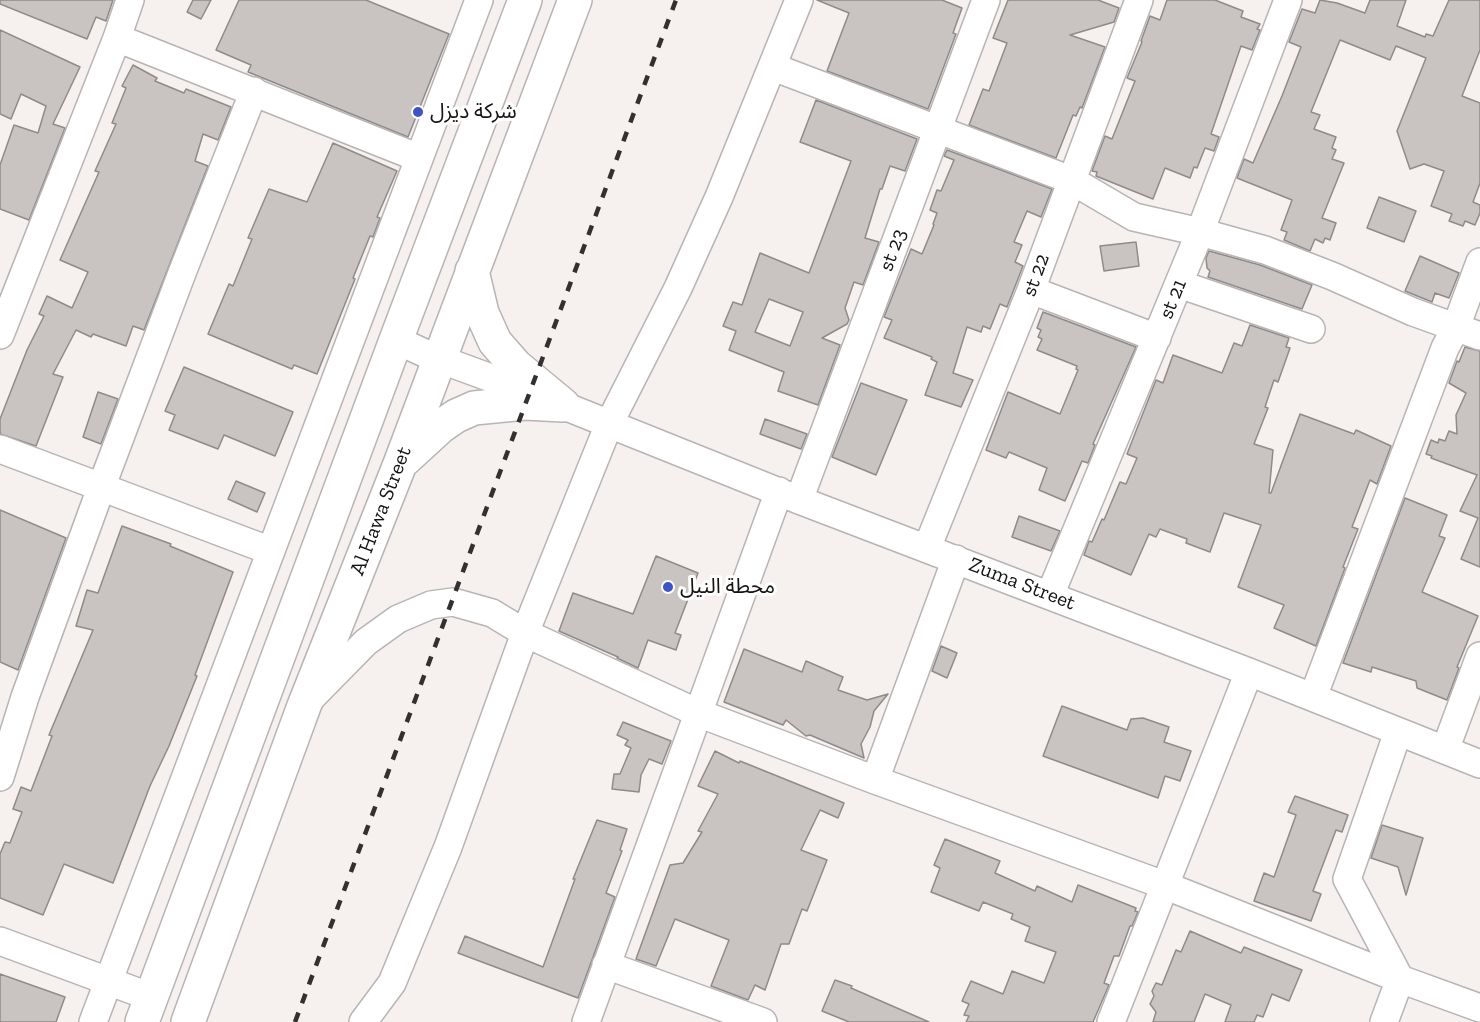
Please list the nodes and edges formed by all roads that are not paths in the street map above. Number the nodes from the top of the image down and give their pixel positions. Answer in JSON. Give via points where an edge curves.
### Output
{"nodes":[{"id":1,"x":130,"y":0,"type":"edge"},
{"id":2,"x":479,"y":0,"type":"edge"},
{"id":3,"x":525,"y":0,"type":"edge"},
{"id":4,"x":575,"y":0,"type":"edge"},
{"id":5,"x":799,"y":0,"type":"edge"},
{"id":6,"x":986,"y":0,"type":"edge"},
{"id":7,"x":1139,"y":0,"type":"edge"},
{"id":8,"x":1288,"y":0,"type":"edge"},
{"id":9,"x":117,"y":38,"type":"junction"},
{"id":10,"x":774,"y":67,"type":"junction"},
{"id":11,"x":254,"y":91,"type":"junction"},
{"id":12,"x":938,"y":128,"type":"junction"},
{"id":13,"x":419,"y":158,"type":"junction"},
{"id":14,"x":1071,"y":180,"type":"junction"},
{"id":15,"x":1200,"y":232,"type":"junction"},
{"id":16,"x":1480,"y":262,"type":"edge"},
{"id":17,"x":472,"y":271,"type":"junction"},
{"id":18,"x":1179,"y":284,"type":"junction"},
{"id":19,"x":1031,"y":290,"type":"junction"},
{"id":20,"x":8,"y":291,"type":"edge"},
{"id":21,"x":1311,"y":329,"type":"dead end"},
{"id":22,"x":1468,"y":331,"type":"edge"},
{"id":23,"x":0,"y":335,"type":"edge"},
{"id":24,"x":1157,"y":338,"type":"junction"},
{"id":25,"x":396,"y":340,"type":"junction"},
{"id":26,"x":439,"y":358,"type":"junction"},
{"id":27,"x":563,"y":405,"type":"junction"},
{"id":28,"x":609,"y":424,"type":"junction"},
{"id":29,"x":0,"y":449,"type":"edge"},
{"id":30,"x":400,"y":464,"type":"junction"},
{"id":31,"x":101,"y":488,"type":"junction"},
{"id":32,"x":789,"y":496,"type":"junction"},
{"id":33,"x":927,"y":548,"type":"junction"},
{"id":34,"x":271,"y":551,"type":"junction"},
{"id":35,"x":956,"y":559,"type":"junction"},
{"id":36,"x":1050,"y":595,"type":"junction"},
{"id":37,"x":525,"y":633,"type":"junction"},
{"id":38,"x":1480,"y":656,"type":"edge"},
{"id":39,"x":1249,"y":672,"type":"junction"},
{"id":40,"x":1313,"y":697,"type":"junction"},
{"id":41,"x":304,"y":706,"type":"junction"},
{"id":42,"x":698,"y":712,"type":"junction"},
{"id":43,"x":1398,"y":732,"type":"junction"},
{"id":44,"x":1445,"y":750,"type":"junction"},
{"id":45,"x":1480,"y":764,"type":"edge"},
{"id":46,"x":0,"y":777,"type":"edge"},
{"id":47,"x":875,"y":780,"type":"junction"},
{"id":48,"x":1164,"y":885,"type":"junction"},
{"id":49,"x":0,"y":941,"type":"edge"},
{"id":50,"x":606,"y":965,"type":"junction"},
{"id":51,"x":1400,"y":979,"type":"junction"},
{"id":52,"x":108,"y":982,"type":"junction"},
{"id":53,"x":1480,"y":1008,"type":"edge"},
{"id":54,"x":147,"y":1010,"type":"edge"},
{"id":55,"x":93,"y":1022,"type":"edge"},
{"id":56,"x":188,"y":1022,"type":"edge"},
{"id":57,"x":363,"y":1022,"type":"edge"},
{"id":58,"x":586,"y":1022,"type":"edge"},
{"id":59,"x":764,"y":1022,"type":"edge"},
{"id":60,"x":1111,"y":1022,"type":"edge"},
{"id":61,"x":1384,"y":1022,"type":"edge"}],
"edges":[{"from":1,"to":9,"type":"street"},
{"from":2,"to":13,"type":"street"},
{"from":3,"to":25,"type":"highway"},
{"from":4,"to":17,"type":"highway","name":"Al Hawa Street"},
{"from":5,"to":10,"type":"street"},
{"from":6,"to":12,"type":"street","name":"st 23"},
{"from":7,"to":14,"type":"street","name":"st 22"},
{"from":8,"to":15,"type":"street","name":"st 21"},
{"from":9,"to":11,"type":"street"},
{"from":9,"to":20,"type":"street"},
{"from":10,"to":12,"type":"street"},
{"from":10,"to":28,"type":"street","via":[[678,288]]},
{"from":11,"to":13,"type":"street"},
{"from":11,"to":31,"type":"street"},
{"from":12,"to":14,"type":"street"},
{"from":12,"to":32,"type":"street","name":"st 23"},
{"from":13,"to":34,"type":"street"},
{"from":14,"to":15,"type":"street","via":[[1134,217]]},
{"from":14,"to":19,"type":"street","name":"st 22"},
{"from":15,"to":18,"type":"street","name":"st 21"},
{"from":15,"to":22,"type":"street","via":[[1265,250]]},
{"from":16,"to":22,"type":"street"},
{"from":17,"to":26,"type":"highway","name":"Al Hawa Street"},
{"from":17,"to":27,"type":"highway","via":[[482,313],[495,342],[516,366]]},
{"from":18,"to":21,"type":"street"},
{"from":18,"to":24,"type":"street","name":"st 21"},
{"from":19,"to":24,"type":"street"},
{"from":19,"to":33,"type":"street","name":"st 22"},
{"from":20,"to":23,"type":"street"},
{"from":22,"to":40,"type":"street","via":[[1442,358]]},
{"from":24,"to":36,"type":"street","name":"st 21"},
{"from":25,"to":26,"type":"street","name":"Zuma Street"},
{"from":25,"to":54,"type":"highway"},
{"from":26,"to":27,"type":"street","name":"Zuma Street"},
{"from":26,"to":30,"type":"highway","name":"Al Hawa Street"},
{"from":27,"to":28,"type":"street","name":"Zuma Street"},
{"from":27,"to":30,"type":"highway","via":[[525,403],[474,408],[440,427]]},
{"from":28,"to":32,"type":"street","name":"Zuma Street"},
{"from":28,"to":37,"type":"street"},
{"from":29,"to":31,"type":"street"},
{"from":30,"to":41,"type":"highway","name":"Al Hawa Street"},
{"from":31,"to":34,"type":"street"},
{"from":31,"to":46,"type":"street"},
{"from":32,"to":33,"type":"street","name":"Zuma Street"},
{"from":32,"to":42,"type":"street","name":"st 23"},
{"from":33,"to":35,"type":"street","name":"Zuma Street"},
{"from":34,"to":52,"type":"street"},
{"from":35,"to":36,"type":"street","name":"Zuma Street"},
{"from":35,"to":47,"type":"street"},
{"from":36,"to":39,"type":"street","name":"Zuma Street"},
{"from":37,"to":41,"type":"street","via":[[492,613],[453,602],[431,605],[399,619],[366,642]]},
{"from":37,"to":42,"type":"street"},
{"from":37,"to":57,"type":"street","via":[[448,847],[392,983]]},
{"from":38,"to":44,"type":"street"},
{"from":39,"to":40,"type":"street","name":"Zuma Street"},
{"from":39,"to":48,"type":"street"},
{"from":40,"to":43,"type":"street","name":"Zuma Street"},
{"from":41,"to":56,"type":"highway","name":"Al Hawa Street"},
{"from":42,"to":47,"type":"street"},
{"from":42,"to":50,"type":"street","name":"st 23"},
{"from":43,"to":44,"type":"street","name":"Zuma Street"},
{"from":43,"to":51,"type":"street","via":[[1347,879]]},
{"from":44,"to":45,"type":"street","name":"Zuma Street"},
{"from":47,"to":48,"type":"street"},
{"from":48,"to":51,"type":"street"},
{"from":48,"to":60,"type":"street"},
{"from":49,"to":52,"type":"street"},
{"from":50,"to":58,"type":"street","name":"st 23"},
{"from":50,"to":59,"type":"street"},
{"from":51,"to":53,"type":"street"},
{"from":51,"to":61,"type":"street"},
{"from":52,"to":54,"type":"street"},
{"from":52,"to":55,"type":"street"}]}
